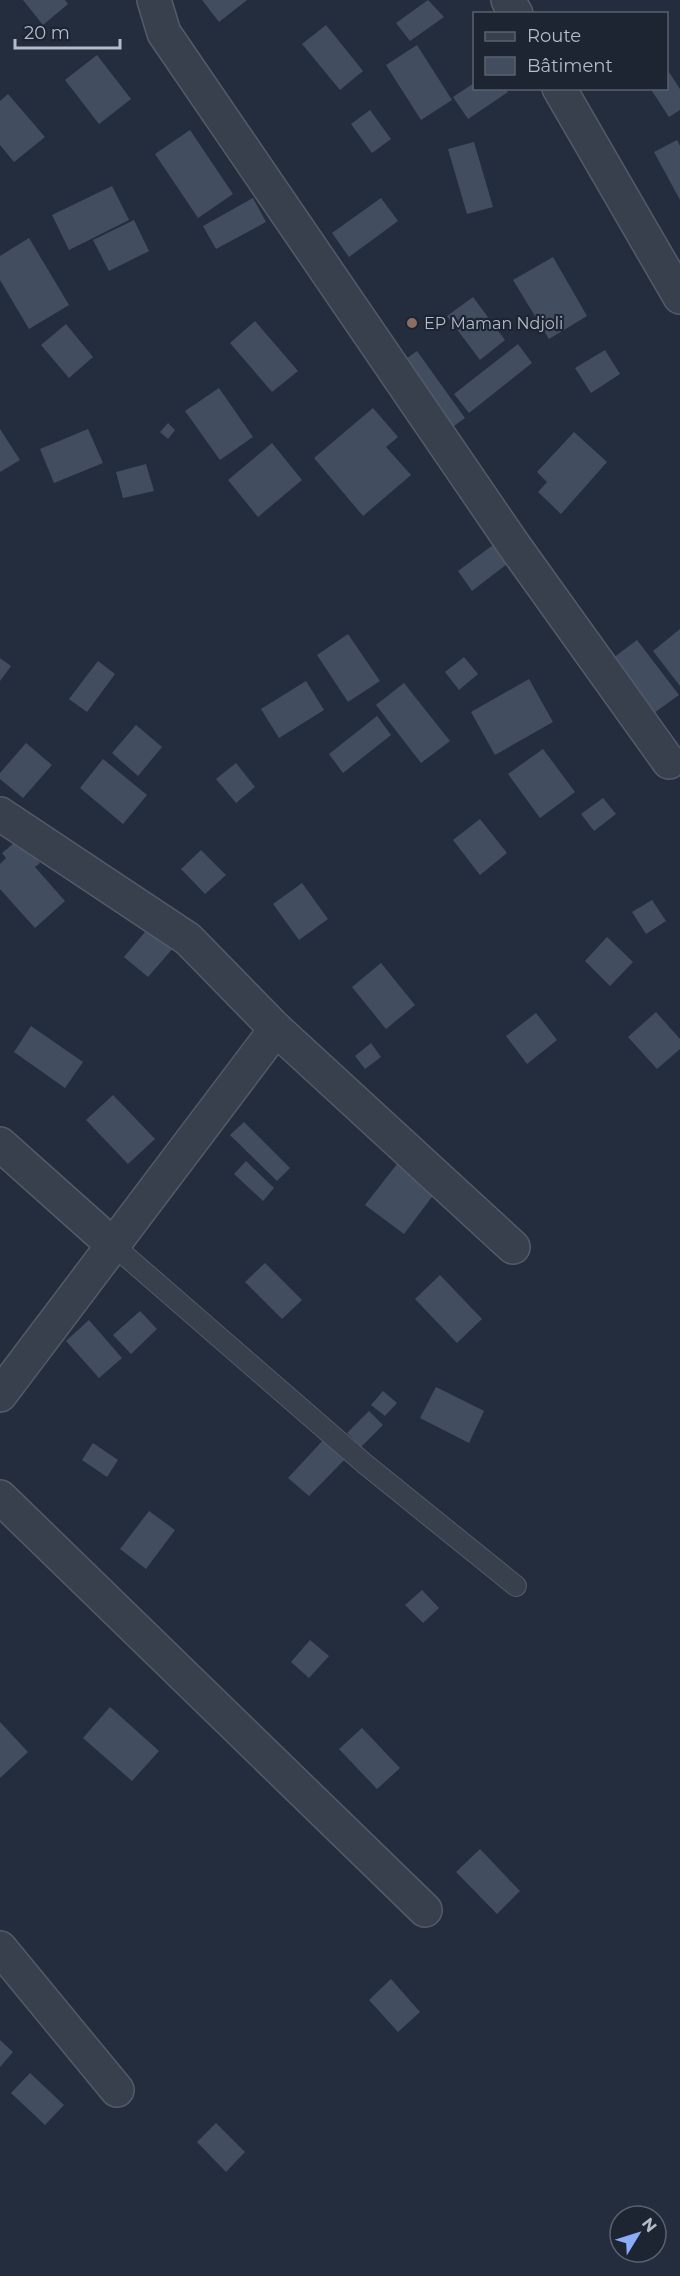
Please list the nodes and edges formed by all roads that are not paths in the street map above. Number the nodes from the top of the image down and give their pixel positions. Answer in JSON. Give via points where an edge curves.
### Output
{"nodes":[{"id":1,"x":154,"y":0,"type":"edge"},
{"id":2,"x":560,"y":90,"type":"edge"},
{"id":3,"x":680,"y":297,"type":"edge"},
{"id":4,"x":669,"y":762,"type":"dead end"},
{"id":5,"x":0,"y":814,"type":"edge"},
{"id":6,"x":276,"y":1029,"type":"junction"},
{"id":7,"x":0,"y":1144,"type":"edge"},
{"id":8,"x":113,"y":1245,"type":"junction"},
{"id":9,"x":513,"y":1247,"type":"dead end"},
{"id":10,"x":0,"y":1395,"type":"edge"},
{"id":11,"x":0,"y":1497,"type":"edge"},
{"id":12,"x":516,"y":1587,"type":"dead end"},
{"id":13,"x":425,"y":1910,"type":"dead end"},
{"id":14,"x":0,"y":1948,"type":"edge"},
{"id":15,"x":117,"y":2090,"type":"dead end"}],
"edges":[{"from":1,"to":4,"type":"street","via":[[164,33],[513,544]]},
{"from":2,"to":3,"type":"street"},
{"from":5,"to":6,"type":"street","via":[[188,939]]},
{"from":6,"to":8,"type":"street"},
{"from":6,"to":9,"type":"street"},
{"from":7,"to":8,"type":"street"},
{"from":8,"to":10,"type":"street"},
{"from":8,"to":12,"type":"lane","via":[[365,1464]]},
{"from":11,"to":13,"type":"street"},
{"from":14,"to":15,"type":"street"}]}
